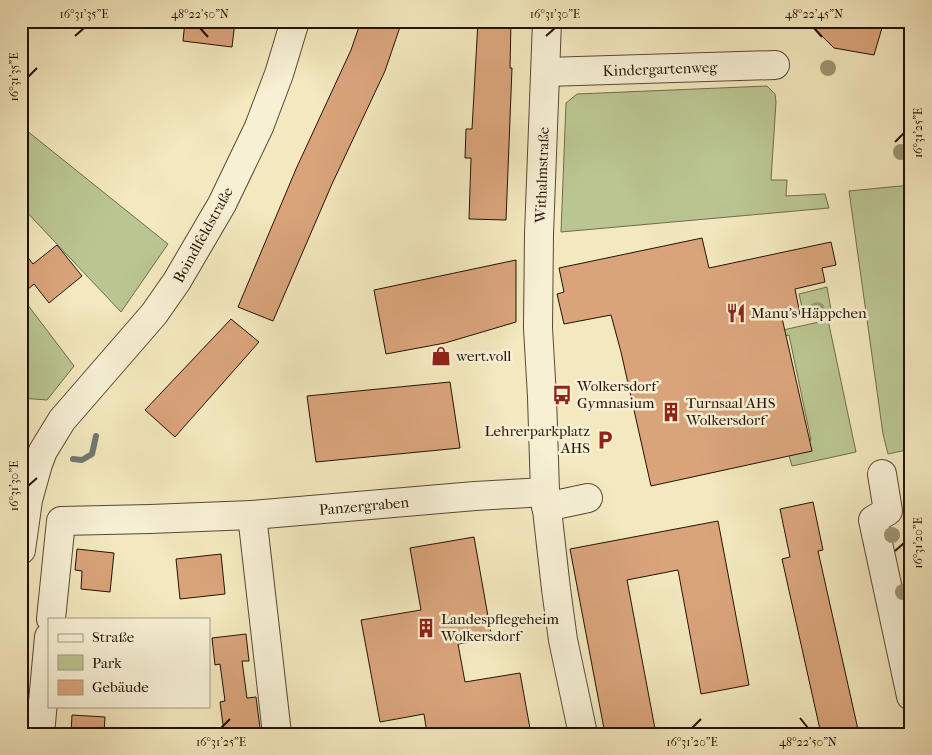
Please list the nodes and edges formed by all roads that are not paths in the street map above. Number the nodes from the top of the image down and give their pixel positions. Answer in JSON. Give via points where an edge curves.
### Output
{"nodes":[{"id":1,"x":296,"y":21,"type":"edge"},
{"id":2,"x":547,"y":21,"type":"edge"},
{"id":3,"x":775,"y":65,"type":"dead end"},
{"id":4,"x":546,"y":72,"type":"junction"},
{"id":5,"x":882,"y":474,"type":"dead end"},
{"id":6,"x":588,"y":498,"type":"dead end"},
{"id":7,"x":546,"y":500,"type":"junction"},
{"id":8,"x":252,"y":515,"type":"junction"},
{"id":9,"x":23,"y":523,"type":"edge"},
{"id":10,"x":21,"y":550,"type":"edge"},
{"id":11,"x":51,"y":618,"type":"edge"},
{"id":12,"x":48,"y":648,"type":"edge"},
{"id":13,"x":911,"y":696,"type":"edge"},
{"id":14,"x":40,"y":734,"type":"edge"},
{"id":15,"x":278,"y":734,"type":"edge"},
{"id":16,"x":583,"y":734,"type":"edge"}],
"edges":[{"from":1,"to":9,"type":"street","name":"Boindlfeldstraße","via":[[259,127],[222,204],[154,314],[62,420],[38,464]]},
{"from":2,"to":4,"type":"street","name":"Withalmstraße"},
{"from":3,"to":4,"type":"street","name":"Kindergartenweg"},
{"from":4,"to":7,"type":"street","name":"Withalmstraße","via":[[538,328]]},
{"from":5,"to":13,"type":"street","via":[[888,511],[873,520]]},
{"from":6,"to":7,"type":"street","name":"Panzergraben"},
{"from":7,"to":8,"type":"street","name":"Panzergraben","via":[[475,496]]},
{"from":7,"to":16,"type":"street","name":"Withalmstraße","via":[[563,640]]},
{"from":8,"to":11,"type":"street","name":"Panzergraben","via":[[62,521]]},
{"from":8,"to":15,"type":"street"},
{"from":9,"to":10,"type":"street","name":"Boindlfeldstraße"},
{"from":12,"to":14,"type":"street"}]}
